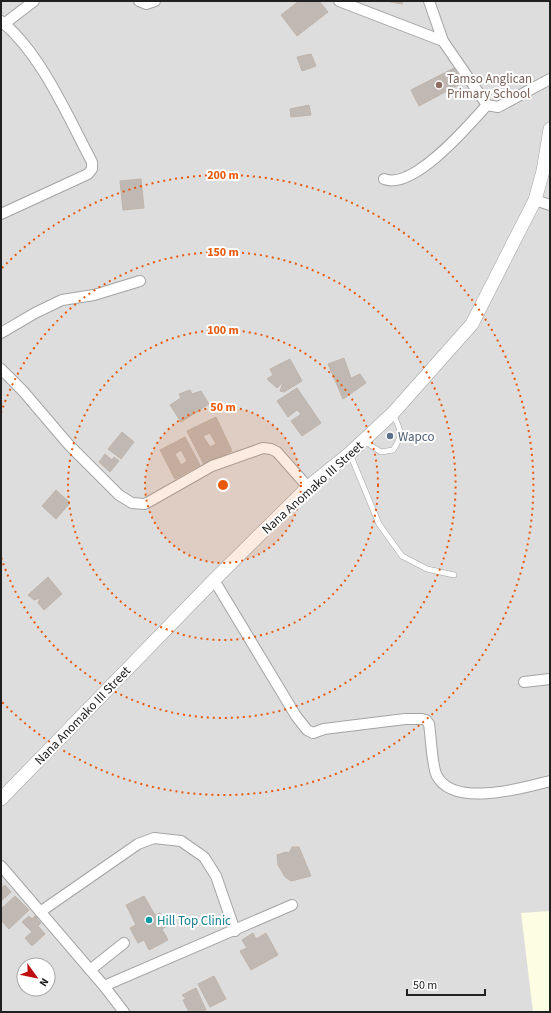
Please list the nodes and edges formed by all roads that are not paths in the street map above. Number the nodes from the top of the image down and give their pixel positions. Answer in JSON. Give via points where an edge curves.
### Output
{"nodes":[{"id":1,"x":34,"y":1,"type":"edge"},
{"id":2,"x":139,"y":1,"type":"edge"},
{"id":3,"x":155,"y":1,"type":"edge"},
{"id":4,"x":339,"y":1,"type":"edge"},
{"id":5,"x":429,"y":1,"type":"edge"},
{"id":6,"x":3,"y":23,"type":"edge"},
{"id":7,"x":443,"y":41,"type":"junction"},
{"id":8,"x":550,"y":79,"type":"edge"},
{"id":9,"x":487,"y":105,"type":"junction"},
{"id":10,"x":550,"y":129,"type":"edge"},
{"id":11,"x":384,"y":179,"type":"dead end"},
{"id":12,"x":535,"y":200,"type":"junction"},
{"id":13,"x":550,"y":205,"type":"edge"},
{"id":14,"x":1,"y":214,"type":"edge"},
{"id":15,"x":140,"y":281,"type":"dead end"},
{"id":16,"x":1,"y":332,"type":"edge"},
{"id":17,"x":1,"y":369,"type":"edge"},
{"id":18,"x":392,"y":413,"type":"junction"},
{"id":19,"x":363,"y":441,"type":"junction"},
{"id":20,"x":350,"y":453,"type":"junction"},
{"id":21,"x":308,"y":487,"type":"junction"},
{"id":22,"x":454,"y":575,"type":"dead end"},
{"id":23,"x":214,"y":580,"type":"junction"},
{"id":24,"x":550,"y":679,"type":"edge"},
{"id":25,"x":524,"y":682,"type":"dead end"},
{"id":26,"x":550,"y":781,"type":"edge"},
{"id":27,"x":1,"y":799,"type":"edge"},
{"id":28,"x":1,"y":866,"type":"edge"},
{"id":29,"x":292,"y":905,"type":"dead end"},
{"id":30,"x":40,"y":912,"type":"junction"},
{"id":31,"x":235,"y":931,"type":"junction"},
{"id":32,"x":124,"y":943,"type":"dead end"},
{"id":33,"x":90,"y":970,"type":"junction"},
{"id":34,"x":104,"y":986,"type":"junction"},
{"id":35,"x":124,"y":1012,"type":"edge"}],
"edges":[{"from":1,"to":6,"type":"street"},
{"from":2,"to":3,"type":"street","via":[[146,4]]},
{"from":4,"to":7,"type":"street"},
{"from":5,"to":7,"type":"street"},
{"from":6,"to":14,"type":"street","via":[[21,40],[36,61],[92,162],[92,169],[88,174]]},
{"from":7,"to":9,"type":"street"},
{"from":8,"to":9,"type":"street","via":[[498,107]]},
{"from":9,"to":11,"type":"street","via":[[448,147],[422,168],[393,181]]},
{"from":10,"to":12,"type":"street","name":"Nana Anomako III Street"},
{"from":12,"to":13,"type":"street"},
{"from":12,"to":18,"type":"street","name":"Nana Anomako III Street","via":[[472,324]]},
{"from":15,"to":16,"type":"street","via":[[94,295],[62,300]]},
{"from":17,"to":21,"type":"street","via":[[68,445],[119,495],[132,503],[145,504],[212,466],[263,448],[277,452]]},
{"from":18,"to":19,"type":"street","name":"Nana Anomako III Street"},
{"from":18,"to":19,"type":"lane","via":[[401,432],[393,450],[381,452]]},
{"from":19,"to":20,"type":"street","name":"Nana Anomako III Street"},
{"from":20,"to":21,"type":"street","name":"Nana Anomako III Street"},
{"from":20,"to":22,"type":"lane","via":[[379,524],[402,556],[427,569]]},
{"from":21,"to":23,"type":"street","name":"Nana Anomako III Street"},
{"from":23,"to":26,"type":"street","via":[[307,730],[313,733],[324,729],[422,719],[429,724],[436,775],[446,787],[485,794]]},
{"from":23,"to":27,"type":"street","name":"Nana Anomako III Street"},
{"from":24,"to":25,"type":"street"},
{"from":28,"to":30,"type":"street"},
{"from":29,"to":31,"type":"street"},
{"from":30,"to":31,"type":"street","via":[[138,844],[154,838],[181,841],[204,857],[216,876]]},
{"from":30,"to":33,"type":"street"},
{"from":31,"to":34,"type":"street"},
{"from":32,"to":33,"type":"street"},
{"from":33,"to":34,"type":"street"},
{"from":34,"to":35,"type":"street"}]}
